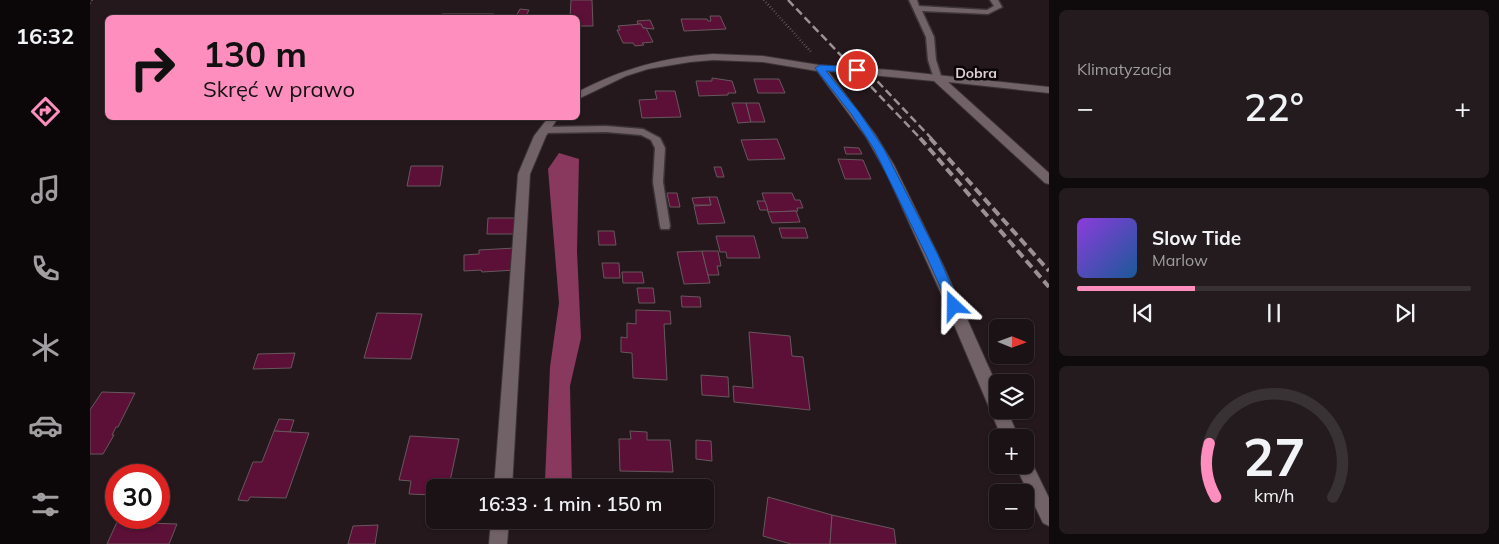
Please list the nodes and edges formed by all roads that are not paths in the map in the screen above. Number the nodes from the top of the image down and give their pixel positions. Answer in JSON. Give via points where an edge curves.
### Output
{"nodes":[{"id":1,"x":994,"y":0,"type":"edge"},
{"id":2,"x":914,"y":4,"type":"edge"},
{"id":3,"x":820,"y":68,"type":"junction"},
{"id":4,"x":938,"y":79,"type":"junction"},
{"id":5,"x":1049,"y":90,"type":"edge"},
{"id":6,"x":580,"y":95,"type":"edge"},
{"id":7,"x":552,"y":120,"type":"edge"},
{"id":8,"x":544,"y":130,"type":"junction"},
{"id":9,"x":1049,"y":180,"type":"edge"},
{"id":10,"x":665,"y":226,"type":"dead end"},
{"id":11,"x":989,"y":387,"type":"edge"},
{"id":12,"x":1028,"y":474,"type":"edge"},
{"id":13,"x":504,"y":479,"type":"edge"},
{"id":14,"x":1049,"y":517,"type":"edge"},
{"id":15,"x":499,"y":529,"type":"edge"},
{"id":16,"x":498,"y":544,"type":"edge"}],
"edges":[{"from":1,"to":2,"type":"lane","via":[[998,7],[988,12]]},
{"from":2,"to":4,"type":"lane","via":[[930,37]]},
{"from":3,"to":4,"type":"street"},
{"from":3,"to":6,"type":"street","via":[[764,59],[690,57],[637,68]]},
{"from":3,"to":11,"type":"street","via":[[856,114],[894,177]]},
{"from":4,"to":5,"type":"street"},
{"from":4,"to":9,"type":"street"},
{"from":7,"to":8,"type":"street"},
{"from":8,"to":10,"type":"lane","via":[[606,129],[643,132],[655,138],[660,148],[658,182]]},
{"from":8,"to":13,"type":"street","via":[[524,174]]},
{"from":12,"to":14,"type":"street"},
{"from":15,"to":16,"type":"street"}]}
